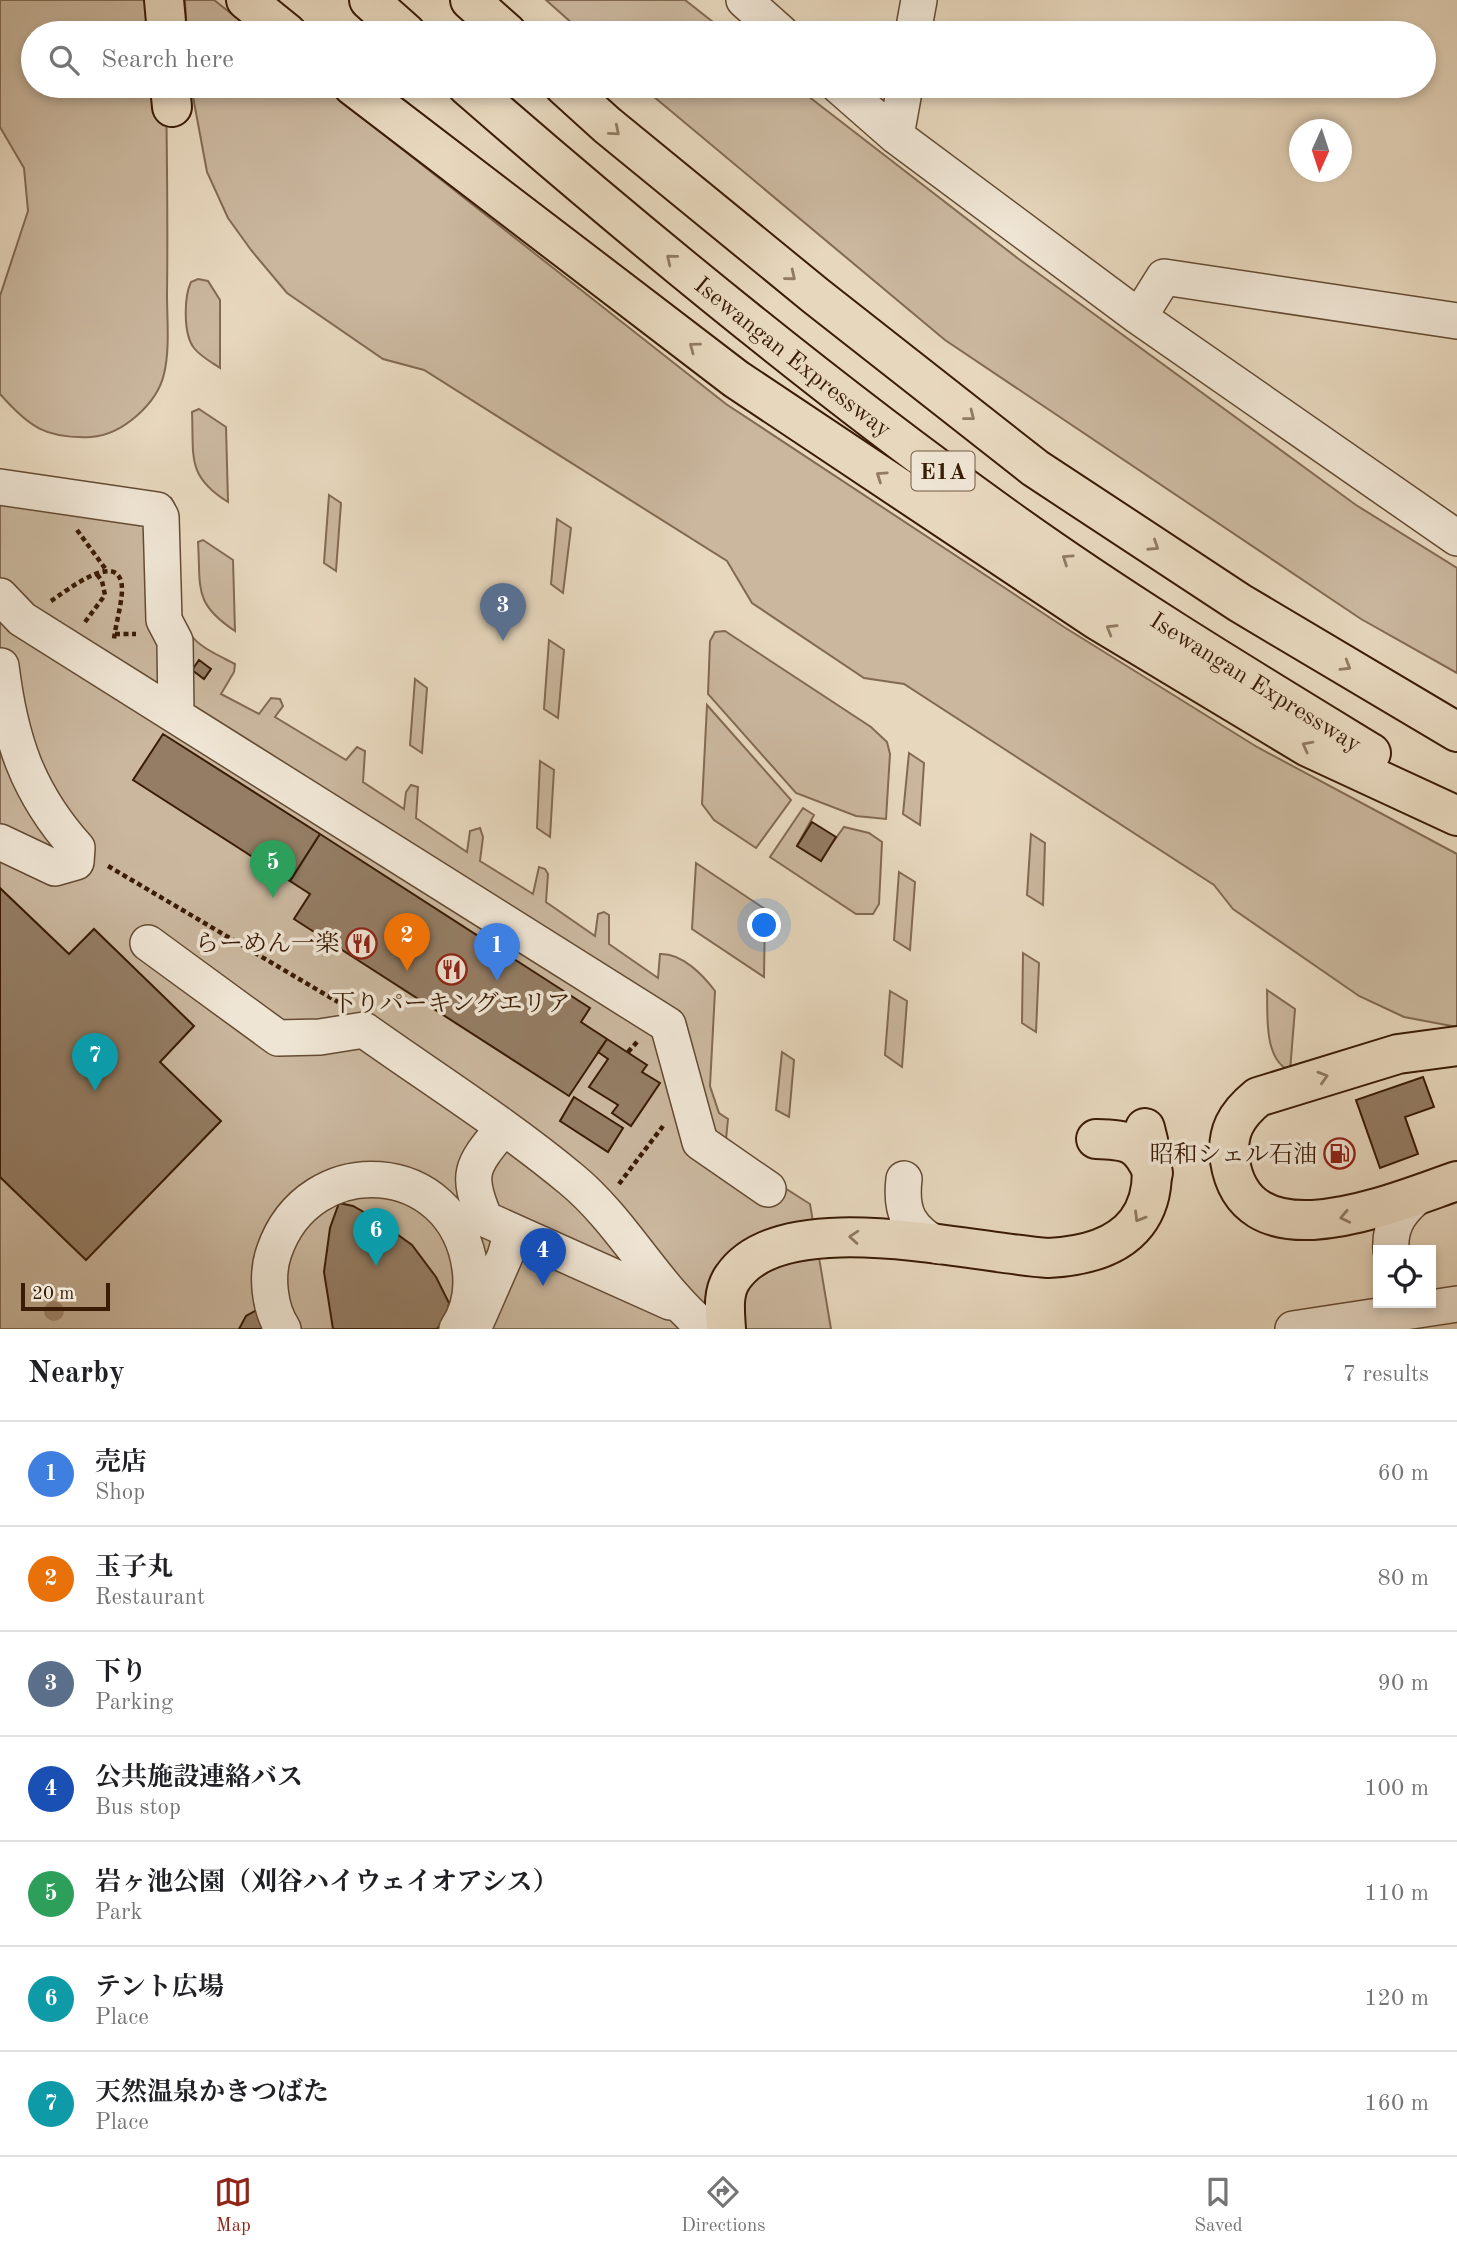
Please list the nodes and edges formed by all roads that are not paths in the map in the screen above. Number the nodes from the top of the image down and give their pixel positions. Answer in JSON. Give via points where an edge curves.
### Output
{"nodes":[{"id":1,"x":164,"y":0,"type":"edge"},
{"id":2,"x":246,"y":0,"type":"edge"},
{"id":3,"x":369,"y":0,"type":"edge"},
{"id":4,"x":470,"y":0,"type":"edge"},
{"id":5,"x":744,"y":0,"type":"edge"},
{"id":6,"x":919,"y":0,"type":"edge"},
{"id":7,"x":166,"y":21,"type":"edge"},
{"id":8,"x":272,"y":21,"type":"edge"},
{"id":9,"x":393,"y":21,"type":"edge"},
{"id":10,"x":494,"y":21,"type":"edge"},
{"id":11,"x":768,"y":21,"type":"edge"},
{"id":12,"x":915,"y":21,"type":"edge"},
{"id":13,"x":369,"y":98,"type":"edge"},
{"id":14,"x":481,"y":98,"type":"edge"},
{"id":15,"x":577,"y":98,"type":"edge"},
{"id":16,"x":853,"y":98,"type":"edge"},
{"id":17,"x":903,"y":98,"type":"edge"},
{"id":18,"x":896,"y":136,"type":"junction"},
{"id":19,"x":1139,"y":317,"type":"junction"},
{"id":20,"x":1457,"y":321,"type":"edge"},
{"id":21,"x":0,"y":487,"type":"edge"},
{"id":22,"x":1457,"y":538,"type":"edge"},
{"id":23,"x":11,"y":608,"type":"edge"},
{"id":24,"x":1,"y":666,"type":"edge"},
{"id":25,"x":176,"y":715,"type":"junction"},
{"id":26,"x":1457,"y":732,"type":"edge"},
{"id":27,"x":1457,"y":803,"type":"edge"},
{"id":28,"x":1457,"y":816,"type":"edge"},
{"id":29,"x":0,"y":842,"type":"edge"},
{"id":30,"x":148,"y":943,"type":"dead end"},
{"id":31,"x":1457,"y":1046,"type":"edge"},
{"id":32,"x":1145,"y":1128,"type":"dead end"},
{"id":33,"x":502,"y":1129,"type":"junction"},
{"id":34,"x":1096,"y":1139,"type":"dead end"},
{"id":35,"x":1153,"y":1173,"type":"junction"},
{"id":36,"x":904,"y":1179,"type":"dead end"},
{"id":37,"x":1440,"y":1186,"type":"edge"},
{"id":38,"x":768,"y":1189,"type":"dead end"},
{"id":39,"x":512,"y":1232,"type":"junction"},
{"id":40,"x":1392,"y":1245,"type":"edge"},
{"id":41,"x":939,"y":1246,"type":"junction"},
{"id":42,"x":677,"y":1304,"type":"junction"},
{"id":43,"x":1417,"y":1308,"type":"edge"},
{"id":44,"x":283,"y":1329,"type":"edge"},
{"id":45,"x":457,"y":1329,"type":"edge"},
{"id":46,"x":473,"y":1329,"type":"edge"},
{"id":47,"x":706,"y":1329,"type":"edge"},
{"id":48,"x":726,"y":1329,"type":"edge"},
{"id":49,"x":1293,"y":1329,"type":"edge"}],
"edges":[{"from":1,"to":7,"type":"highway"},
{"from":2,"to":8,"type":"highway"},
{"from":3,"to":9,"type":"highway"},
{"from":4,"to":10,"type":"highway"},
{"from":5,"to":11,"type":"street"},
{"from":6,"to":12,"type":"street"},
{"from":28,"to":13,"type":"highway","one_way":true,"via":[[1308,747],[1097,620],[736,379]]},
{"from":27,"to":14,"type":"highway","name":"Isewangan Expressway","number":"E1A","one_way":true,"via":[[1202,650],[1000,515],[779,348]]},
{"from":15,"to":26,"type":"highway","number":"E1A","one_way":true,"via":[[816,296],[1035,468],[1240,603]]},
{"from":16,"to":18,"type":"street"},
{"from":17,"to":18,"type":"street"},
{"from":18,"to":19,"type":"street"},
{"from":19,"to":20,"type":"street","via":[[1164,277]]},
{"from":19,"to":22,"type":"street"},
{"from":21,"to":25,"type":"street","via":[[157,510],[161,517],[164,620],[175,641]]},
{"from":23,"to":25,"type":"street"},
{"from":24,"to":29,"type":"street","via":[[6,714],[22,764],[39,798],[77,848],[76,862],[55,868]]},
{"from":25,"to":38,"type":"street","via":[[668,1024],[700,1142]]},
{"from":30,"to":33,"type":"street","via":[[278,1038],[364,1030]]},
{"from":37,"to":31,"type":"highway","one_way":true,"via":[[1328,1220],[1279,1218],[1247,1199],[1238,1185],[1228,1144],[1232,1125],[1258,1097],[1398,1054]]},
{"from":32,"to":35,"type":"highway"},
{"from":33,"to":39,"type":"street","via":[[479,1158],[472,1189],[485,1219]]},
{"from":33,"to":42,"type":"street","via":[[573,1180]]},
{"from":34,"to":35,"type":"highway","via":[[1135,1145]]},
{"from":35,"to":41,"type":"highway","one_way":true,"via":[[1139,1219],[1105,1249],[1078,1257],[1048,1258]]},
{"from":36,"to":41,"type":"street","via":[[902,1198],[909,1226]]},
{"from":37,"to":40,"type":"street","via":[[1404,1206]]},
{"from":39,"to":42,"type":"street"},
{"from":39,"to":46,"type":"street"},
{"from":41,"to":48,"type":"highway","one_way":true,"via":[[845,1236],[796,1241],[772,1249],[748,1261],[732,1277],[725,1294]]},
{"from":42,"to":47,"type":"street"},
{"from":43,"to":49,"type":"street"},
{"from":44,"to":45,"type":"street","via":[[270,1294],[270,1262],[280,1233],[299,1208],[324,1189],[358,1179],[393,1181],[415,1189],[452,1217],[468,1249],[472,1283],[465,1317]]}]}
